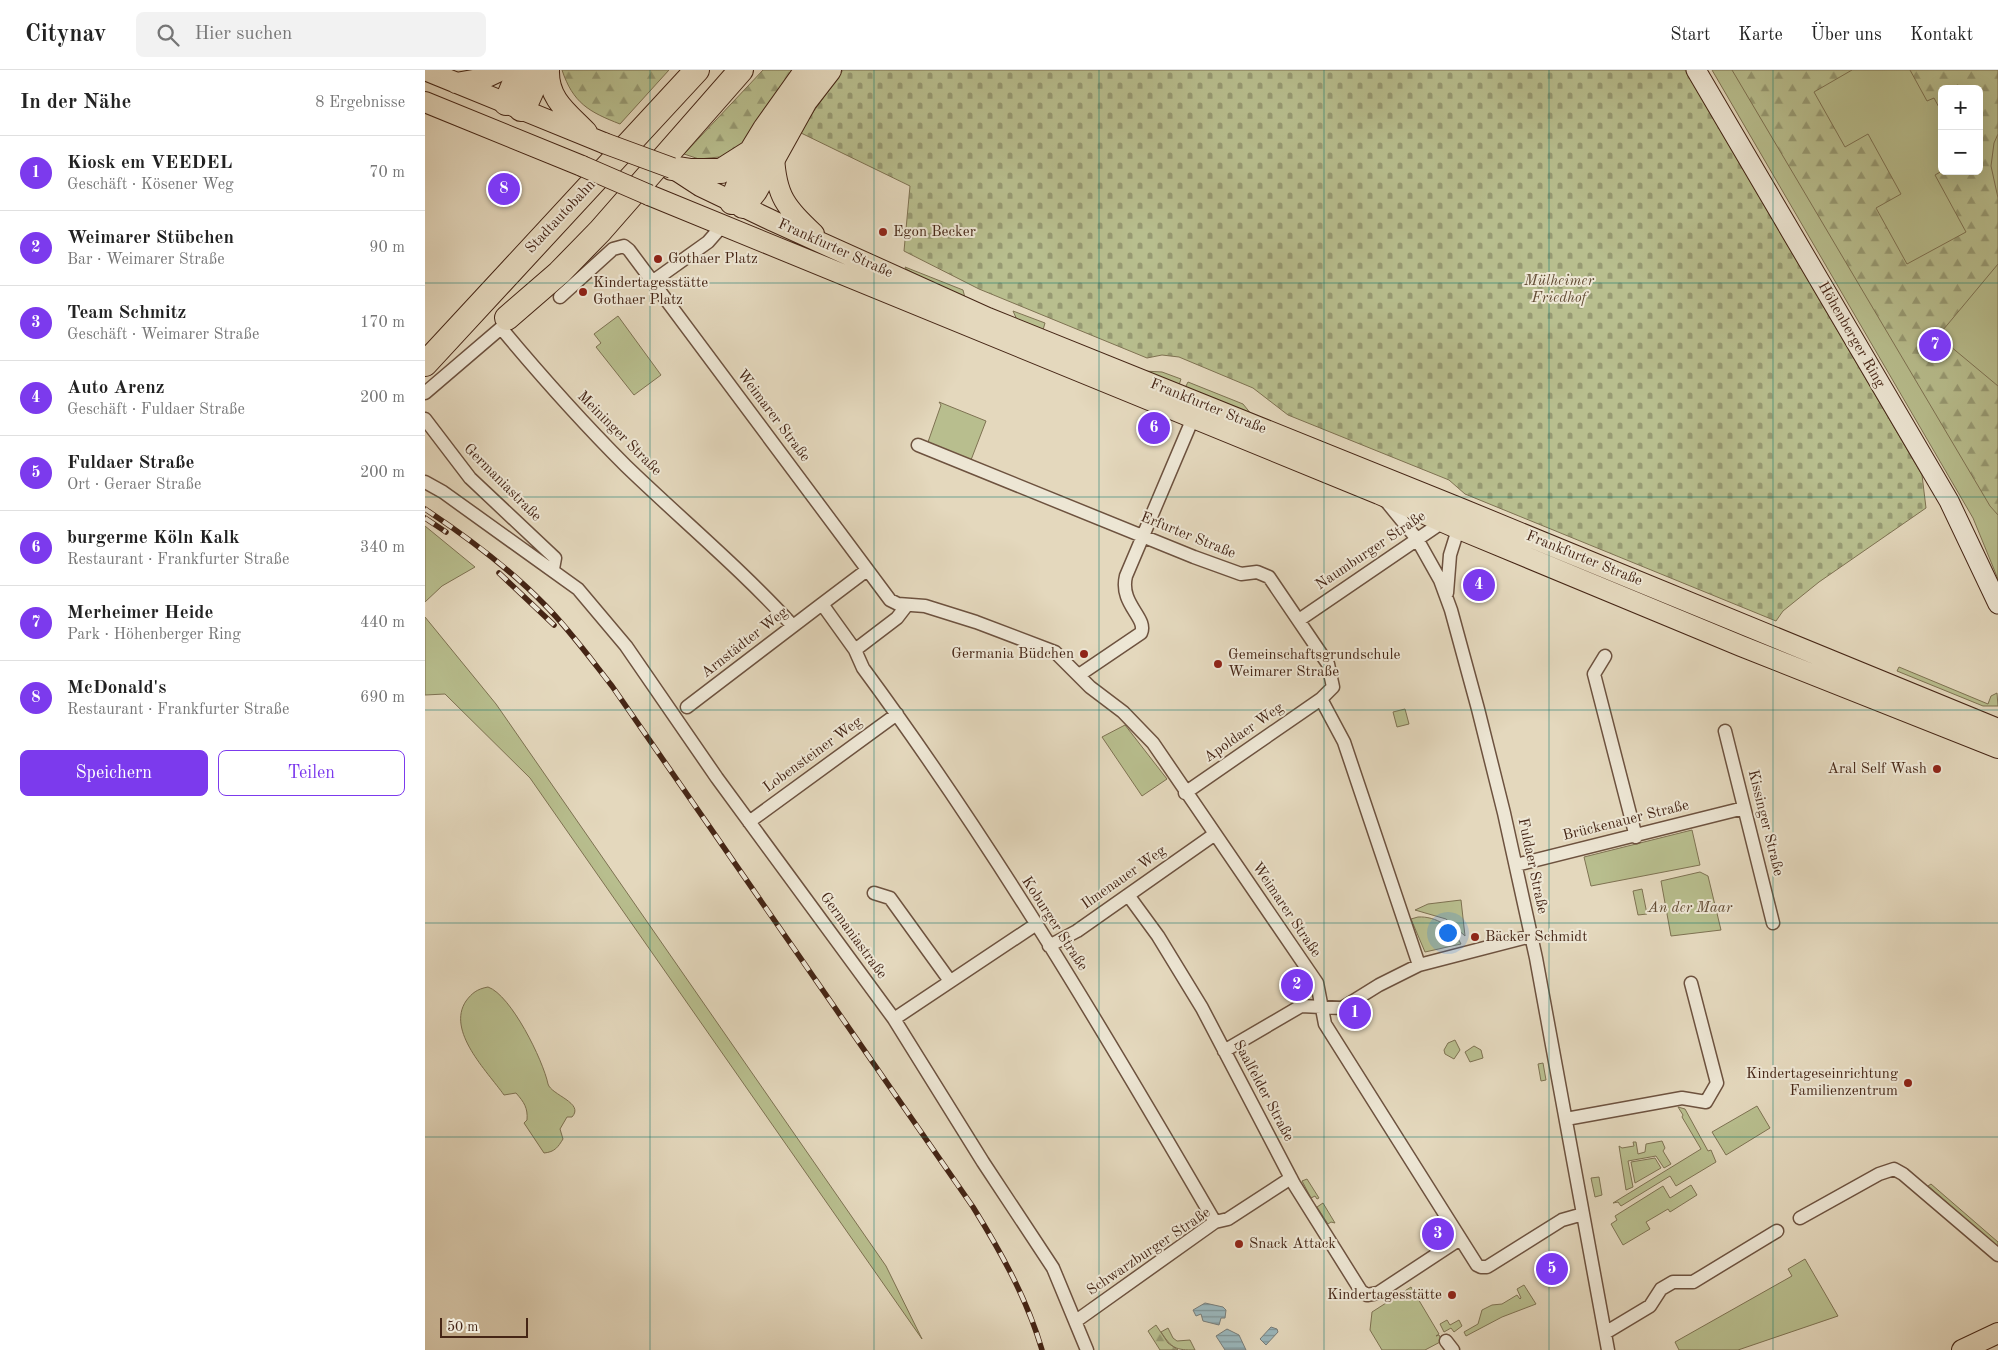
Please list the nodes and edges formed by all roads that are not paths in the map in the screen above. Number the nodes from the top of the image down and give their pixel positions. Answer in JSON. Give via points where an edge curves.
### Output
{"nodes":[{"id":1,"x":425,"y":70,"type":"edge"},
{"id":2,"x":502,"y":70,"type":"edge"},
{"id":3,"x":520,"y":70,"type":"edge"},
{"id":4,"x":541,"y":70,"type":"edge"},
{"id":5,"x":549,"y":70,"type":"edge"},
{"id":6,"x":697,"y":70,"type":"edge"},
{"id":7,"x":741,"y":70,"type":"edge"},
{"id":8,"x":807,"y":70,"type":"edge"},
{"id":9,"x":829,"y":70,"type":"edge"},
{"id":10,"x":1696,"y":70,"type":"edge"},
{"id":11,"x":456,"y":83,"type":"junction"},
{"id":12,"x":425,"y":102,"type":"edge"},
{"id":13,"x":511,"y":111,"type":"junction"},
{"id":14,"x":479,"y":124,"type":"junction"},
{"id":15,"x":557,"y":124,"type":"junction"},
{"id":16,"x":521,"y":141,"type":"junction"},
{"id":17,"x":600,"y":142,"type":"junction"},
{"id":18,"x":545,"y":151,"type":"junction"},
{"id":19,"x":751,"y":152,"type":"junction"},
{"id":20,"x":774,"y":156,"type":"junction"},
{"id":21,"x":672,"y":168,"type":"junction"},
{"id":22,"x":737,"y":204,"type":"junction"},
{"id":23,"x":722,"y":226,"type":"junction"},
{"id":24,"x":822,"y":242,"type":"junction"},
{"id":25,"x":652,"y":282,"type":"junction"},
{"id":26,"x":560,"y":297,"type":"dead end"},
{"id":27,"x":507,"y":318,"type":"dead end"},
{"id":28,"x":425,"y":364,"type":"edge"},
{"id":29,"x":425,"y":393,"type":"edge"},
{"id":30,"x":1193,"y":418,"type":"junction"},
{"id":31,"x":425,"y":419,"type":"edge"},
{"id":32,"x":918,"y":445,"type":"dead end"},
{"id":33,"x":425,"y":482,"type":"edge"},
{"id":34,"x":1379,"y":494,"type":"junction"},
{"id":35,"x":1462,"y":509,"type":"junction"},
{"id":36,"x":1451,"y":526,"type":"junction"},
{"id":37,"x":1142,"y":535,"type":"junction"},
{"id":38,"x":1417,"y":540,"type":"junction"},
{"id":39,"x":553,"y":569,"type":"junction"},
{"id":40,"x":867,"y":570,"type":"junction"},
{"id":41,"x":1447,"y":598,"type":"junction"},
{"id":42,"x":821,"y":604,"type":"junction"},
{"id":43,"x":907,"y":604,"type":"junction"},
{"id":44,"x":1998,"y":604,"type":"edge"},
{"id":45,"x":1299,"y":620,"type":"junction"},
{"id":46,"x":793,"y":626,"type":"junction"},
{"id":47,"x":855,"y":650,"type":"junction"},
{"id":48,"x":1605,"y":656,"type":"dead end"},
{"id":49,"x":1079,"y":675,"type":"junction"},
{"id":50,"x":1882,"y":681,"type":"junction"},
{"id":51,"x":1321,"y":699,"type":"junction"},
{"id":52,"x":1873,"y":700,"type":"junction"},
{"id":53,"x":687,"y":707,"type":"dead end"},
{"id":54,"x":897,"y":714,"type":"junction"},
{"id":55,"x":1998,"y":729,"type":"edge"},
{"id":56,"x":1725,"y":731,"type":"dead end"},
{"id":57,"x":1998,"y":748,"type":"edge"},
{"id":58,"x":1185,"y":793,"type":"junction"},
{"id":59,"x":1745,"y":808,"type":"junction"},
{"id":60,"x":749,"y":822,"type":"junction"},
{"id":61,"x":1215,"y":834,"type":"junction"},
{"id":62,"x":1636,"y":837,"type":"junction"},
{"id":63,"x":1516,"y":865,"type":"junction"},
{"id":64,"x":874,"y":893,"type":"dead end"},
{"id":65,"x":1128,"y":895,"type":"junction"},
{"id":66,"x":1773,"y":923,"type":"dead end"},
{"id":67,"x":1035,"y":925,"type":"junction"},
{"id":68,"x":1531,"y":936,"type":"junction"},
{"id":69,"x":1049,"y":946,"type":"junction"},
{"id":70,"x":1419,"y":965,"type":"junction"},
{"id":71,"x":950,"y":981,"type":"junction"},
{"id":72,"x":1691,"y":983,"type":"dead end"},
{"id":73,"x":1321,"y":1006,"type":"junction"},
{"id":74,"x":894,"y":1019,"type":"junction"},
{"id":75,"x":1224,"y":1051,"type":"junction"},
{"id":76,"x":1566,"y":1119,"type":"junction"},
{"id":77,"x":1291,"y":1178,"type":"junction"},
{"id":78,"x":1583,"y":1214,"type":"junction"},
{"id":79,"x":1800,"y":1218,"type":"dead end"},
{"id":80,"x":1215,"y":1222,"type":"junction"},
{"id":81,"x":1777,"y":1231,"type":"dead end"},
{"id":82,"x":1461,"y":1240,"type":"junction"},
{"id":83,"x":1998,"y":1255,"type":"edge"},
{"id":84,"x":1076,"y":1321,"type":"junction"},
{"id":85,"x":1605,"y":1333,"type":"junction"},
{"id":86,"x":1998,"y":1333,"type":"edge"},
{"id":87,"x":1087,"y":1350,"type":"edge"},
{"id":88,"x":1608,"y":1350,"type":"edge"},
{"id":89,"x":1962,"y":1350,"type":"edge"}],
"edges":[{"from":1,"to":11,"type":"main road","name":"Frankfurter Straße"},
{"from":2,"to":11,"type":"main road","via":[[485,78]]},
{"from":3,"to":13,"type":"highway"},
{"from":4,"to":13,"type":"highway","via":[[527,101]]},
{"from":5,"to":17,"type":"main road","via":[[551,86],[560,105]]},
{"from":6,"to":28,"type":"highway","name":"Stadtautobahn"},
{"from":7,"to":27,"type":"highway","via":[[600,231],[559,273]]},
{"from":8,"to":19,"type":"highway"},
{"from":9,"to":20,"type":"highway","via":[[805,101]]},
{"from":10,"to":44,"type":"street","name":"Höhenberger Ring","via":[[1949,501]]},
{"from":11,"to":13,"type":"main road","name":"Frankfurter Straße"},
{"from":12,"to":14,"type":"main road","name":"Frankfurter Straße"},
{"from":13,"to":14,"type":"main road"},
{"from":13,"to":15,"type":"main road","name":"Frankfurter Straße"},
{"from":13,"to":16,"type":"main road"},
{"from":14,"to":16,"type":"main road","name":"Frankfurter Straße"},
{"from":15,"to":17,"type":"main road","name":"Frankfurter Straße"},
{"from":15,"to":18,"type":"main road","via":[[539,133]]},
{"from":16,"to":18,"type":"main road","name":"Frankfurter Straße"},
{"from":17,"to":21,"type":"main road","name":"Frankfurter Straße","bridge":true},
{"from":18,"to":23,"type":"main road","name":"Frankfurter Straße","bridge":true},
{"from":19,"to":21,"type":"highway","via":[[721,172]]},
{"from":19,"to":22,"type":"highway"},
{"from":20,"to":22,"type":"highway"},
{"from":20,"to":24,"type":"main road","via":[[775,176],[782,200]]},
{"from":21,"to":22,"type":"main road","name":"Frankfurter Straße"},
{"from":22,"to":23,"type":"main road"},
{"from":22,"to":24,"type":"main road","name":"Frankfurter Straße"},
{"from":23,"to":25,"type":"street","via":[[707,242]]},
{"from":23,"to":30,"type":"main road","name":"Frankfurter Straße"},
{"from":24,"to":35,"type":"main road","name":"Frankfurter Straße","via":[[997,321]]},
{"from":25,"to":26,"type":"street","via":[[624,246],[613,249]]},
{"from":25,"to":40,"type":"street","name":"Weimarer Straße"},
{"from":29,"to":46,"type":"street","name":"Meininger Straße","via":[[501,328],[583,422],[759,589]]},
{"from":30,"to":34,"type":"main road","name":"Frankfurter Straße"},
{"from":30,"to":37,"type":"street"},
{"from":31,"to":39,"type":"street","name":"Germaniastraße","via":[[470,478],[555,558]]},
{"from":32,"to":37,"type":"street","name":"Erfurter Straße"},
{"from":33,"to":39,"type":"street","name":"Germaniastraße"},
{"from":34,"to":36,"type":"main road","name":"Frankfurter Straße"},
{"from":34,"to":38,"type":"street","name":"Fuldaer Straße"},
{"from":35,"to":36,"type":"street","name":"Naumburger Straße"},
{"from":35,"to":50,"type":"main road","name":"Frankfurter Straße"},
{"from":36,"to":38,"type":"street","name":"Naumburger Straße"},
{"from":36,"to":41,"type":"street","name":"Fuldaer Straße"},
{"from":36,"to":52,"type":"main road","name":"Frankfurter Straße"},
{"from":37,"to":45,"type":"street","name":"Erfurter Straße","via":[[1241,574],[1257,572],[1269,577]]},
{"from":37,"to":49,"type":"street","via":[[1123,587],[1128,601],[1143,622],[1141,633]]},
{"from":38,"to":41,"type":"street","name":"Fuldaer Straße","via":[[1434,567]]},
{"from":38,"to":45,"type":"street","name":"Naumburger Straße"},
{"from":39,"to":60,"type":"street","name":"Germaniastraße","via":[[578,589],[626,646]]},
{"from":40,"to":42,"type":"street","name":"Arnstädter Weg"},
{"from":40,"to":43,"type":"street","name":"Weimarer Straße","via":[[890,600]]},
{"from":41,"to":63,"type":"street","name":"Fuldaer Straße"},
{"from":42,"to":46,"type":"street","name":"Arnstädter Weg"},
{"from":42,"to":47,"type":"street","name":"Koburger Straße"},
{"from":43,"to":47,"type":"street","via":[[897,618]]},
{"from":43,"to":49,"type":"street","name":"Weimarer Straße","via":[[925,606],[976,622],[1055,652]]},
{"from":45,"to":51,"type":"street","name":"Erfurter Straße","via":[[1328,664],[1333,687]]},
{"from":46,"to":53,"type":"street","name":"Arnstädter Weg"},
{"from":47,"to":54,"type":"street","name":"Koburger Straße","via":[[863,668]]},
{"from":48,"to":62,"type":"street","via":[[1594,674]]},
{"from":49,"to":58,"type":"street","name":"Weimarer Straße","via":[[1123,712],[1153,743]]},
{"from":50,"to":52,"type":"main road"},
{"from":50,"to":55,"type":"main road","name":"Frankfurter Straße"},
{"from":51,"to":58,"type":"street","name":"Apoldaer Weg"},
{"from":51,"to":70,"type":"street","via":[[1344,742]]},
{"from":52,"to":57,"type":"main road","name":"Frankfurter Straße"},
{"from":54,"to":60,"type":"street","name":"Lobensteiner Weg"},
{"from":54,"to":67,"type":"street","name":"Koburger Straße","via":[[970,821]]},
{"from":56,"to":59,"type":"street","name":"Kissinger Straße"},
{"from":58,"to":61,"type":"street","name":"Weimarer Straße"},
{"from":59,"to":62,"type":"street","name":"Brückenauer Straße"},
{"from":59,"to":66,"type":"street","name":"Kissinger Straße"},
{"from":60,"to":74,"type":"street","name":"Germaniastraße"},
{"from":61,"to":65,"type":"street","name":"Ilmenauer Weg"},
{"from":61,"to":73,"type":"street","name":"Weimarer Straße","via":[[1317,984]]},
{"from":62,"to":63,"type":"street","name":"Brückenauer Straße"},
{"from":63,"to":68,"type":"street","name":"Fuldaer Straße"},
{"from":64,"to":71,"type":"street","via":[[890,898]]},
{"from":65,"to":69,"type":"street","name":"Ilmenauer Weg","via":[[1077,931]]},
{"from":65,"to":75,"type":"street","name":"Saalfelder Straße","via":[[1163,944]]},
{"from":67,"to":69,"type":"street","name":"Koburger Straße"},
{"from":67,"to":71,"type":"street"},
{"from":68,"to":70,"type":"street"},
{"from":68,"to":76,"type":"street","name":"Fuldaer Straße"},
{"from":69,"to":80,"type":"street","name":"Koburger Straße","via":[[1110,1042]]},
{"from":70,"to":73,"type":"street","via":[[1379,984],[1342,1008]]},
{"from":71,"to":74,"type":"street"},
{"from":72,"to":76,"type":"street","via":[[1717,1083],[1706,1102],[1682,1098]]},
{"from":73,"to":75,"type":"street","via":[[1301,1006]]},
{"from":73,"to":82,"type":"street","name":"Weimarer Straße","via":[[1325,1024]]},
{"from":74,"to":84,"type":"street","name":"Germaniastraße","via":[[1053,1268]]},
{"from":75,"to":77,"type":"street","name":"Saalfelder Straße"},
{"from":76,"to":78,"type":"street","name":"Fuldaer Straße"},
{"from":77,"to":80,"type":"street","name":"Schwarzburger Straße","via":[[1229,1219]]},
{"from":77,"to":82,"type":"street","name":"Saalfelder Straße","via":[[1365,1294],[1374,1295]]},
{"from":78,"to":82,"type":"street","name":"Weimarer Straße","via":[[1562,1220],[1484,1268],[1477,1265]]},
{"from":78,"to":85,"type":"street","name":"Fuldaer Straße"},
{"from":79,"to":83,"type":"street","via":[[1894,1169]]},
{"from":80,"to":84,"type":"street","name":"Schwarzburger Straße"},
{"from":81,"to":85,"type":"street","via":[[1693,1282],[1673,1282],[1661,1288],[1651,1306]]},
{"from":84,"to":87,"type":"street","name":"Germaniastraße"},
{"from":85,"to":88,"type":"street","name":"Fuldaer Straße"},
{"from":86,"to":89,"type":"main road"}]}
